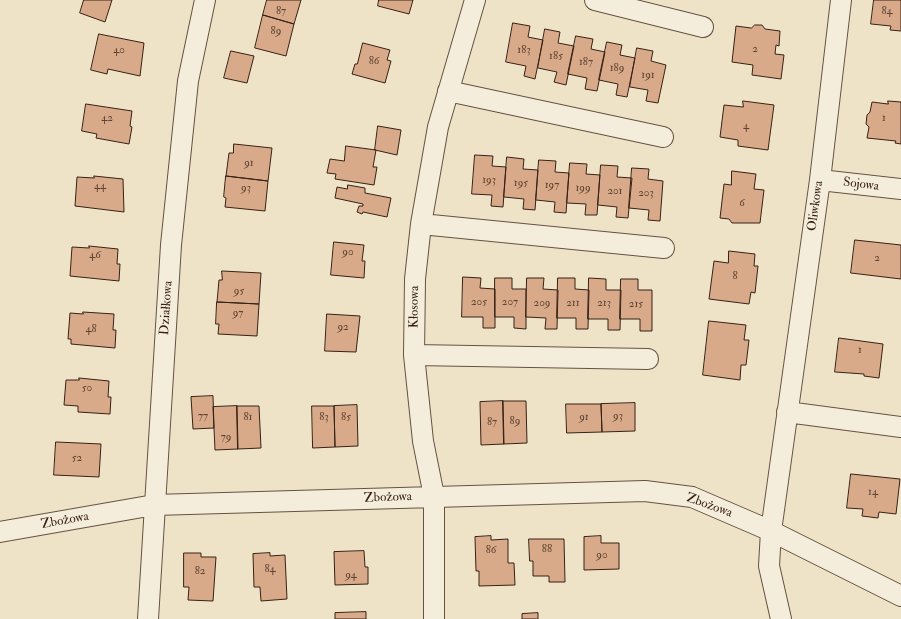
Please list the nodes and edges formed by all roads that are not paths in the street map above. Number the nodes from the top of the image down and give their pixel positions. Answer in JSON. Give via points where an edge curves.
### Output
{"nodes":[{"id":1,"x":205,"y":0,"type":"edge"},
{"id":2,"x":475,"y":0,"type":"edge"},
{"id":3,"x":595,"y":0,"type":"edge"},
{"id":4,"x":841,"y":0,"type":"edge"},
{"id":5,"x":703,"y":27,"type":"dead end"},
{"id":6,"x":448,"y":91,"type":"junction"},
{"id":7,"x":663,"y":137,"type":"dead end"},
{"id":8,"x":820,"y":180,"type":"junction"},
{"id":9,"x":901,"y":189,"type":"edge"},
{"id":10,"x":421,"y":224,"type":"junction"},
{"id":11,"x":664,"y":248,"type":"dead end"},
{"id":12,"x":414,"y":355,"type":"junction"},
{"id":13,"x":648,"y":359,"type":"dead end"},
{"id":14,"x":786,"y":412,"type":"junction"},
{"id":15,"x":901,"y":427,"type":"edge"},
{"id":16,"x":434,"y":496,"type":"junction"},
{"id":17,"x":154,"y":505,"type":"junction"},
{"id":18,"x":771,"y":531,"type":"junction"},
{"id":19,"x":0,"y":532,"type":"edge"},
{"id":20,"x":901,"y":596,"type":"edge"},
{"id":21,"x":148,"y":619,"type":"edge"},
{"id":22,"x":434,"y":619,"type":"edge"},
{"id":23,"x":781,"y":619,"type":"edge"}],
"edges":[{"from":1,"to":17,"type":"street","name":"Działkowa","via":[[188,81],[171,245]]},
{"from":2,"to":6,"type":"street","name":"Kłosowa"},
{"from":3,"to":5,"type":"street"},
{"from":4,"to":8,"type":"street","name":"Oliwkowa"},
{"from":6,"to":7,"type":"street"},
{"from":6,"to":10,"type":"street","name":"Kłosowa","via":[[438,127]]},
{"from":8,"to":9,"type":"street","name":"Sojowa"},
{"from":8,"to":14,"type":"street","name":"Oliwkowa"},
{"from":10,"to":11,"type":"street"},
{"from":10,"to":12,"type":"street","name":"Kłosowa","via":[[415,279]]},
{"from":12,"to":13,"type":"street"},
{"from":12,"to":16,"type":"street","name":"Kłosowa","via":[[423,441]]},
{"from":14,"to":15,"type":"street"},
{"from":14,"to":18,"type":"street","name":"Oliwkowa"},
{"from":16,"to":17,"type":"street","name":"Zbożowa"},
{"from":16,"to":18,"type":"street","name":"Zbożowa","via":[[645,491],[692,497]]},
{"from":16,"to":22,"type":"street","name":"Kłosowa"},
{"from":17,"to":19,"type":"street","name":"Zbożowa"},
{"from":17,"to":21,"type":"street","name":"Działkowa"},
{"from":18,"to":20,"type":"street","name":"Zbożowa"},
{"from":18,"to":23,"type":"street","via":[[769,566]]}]}
